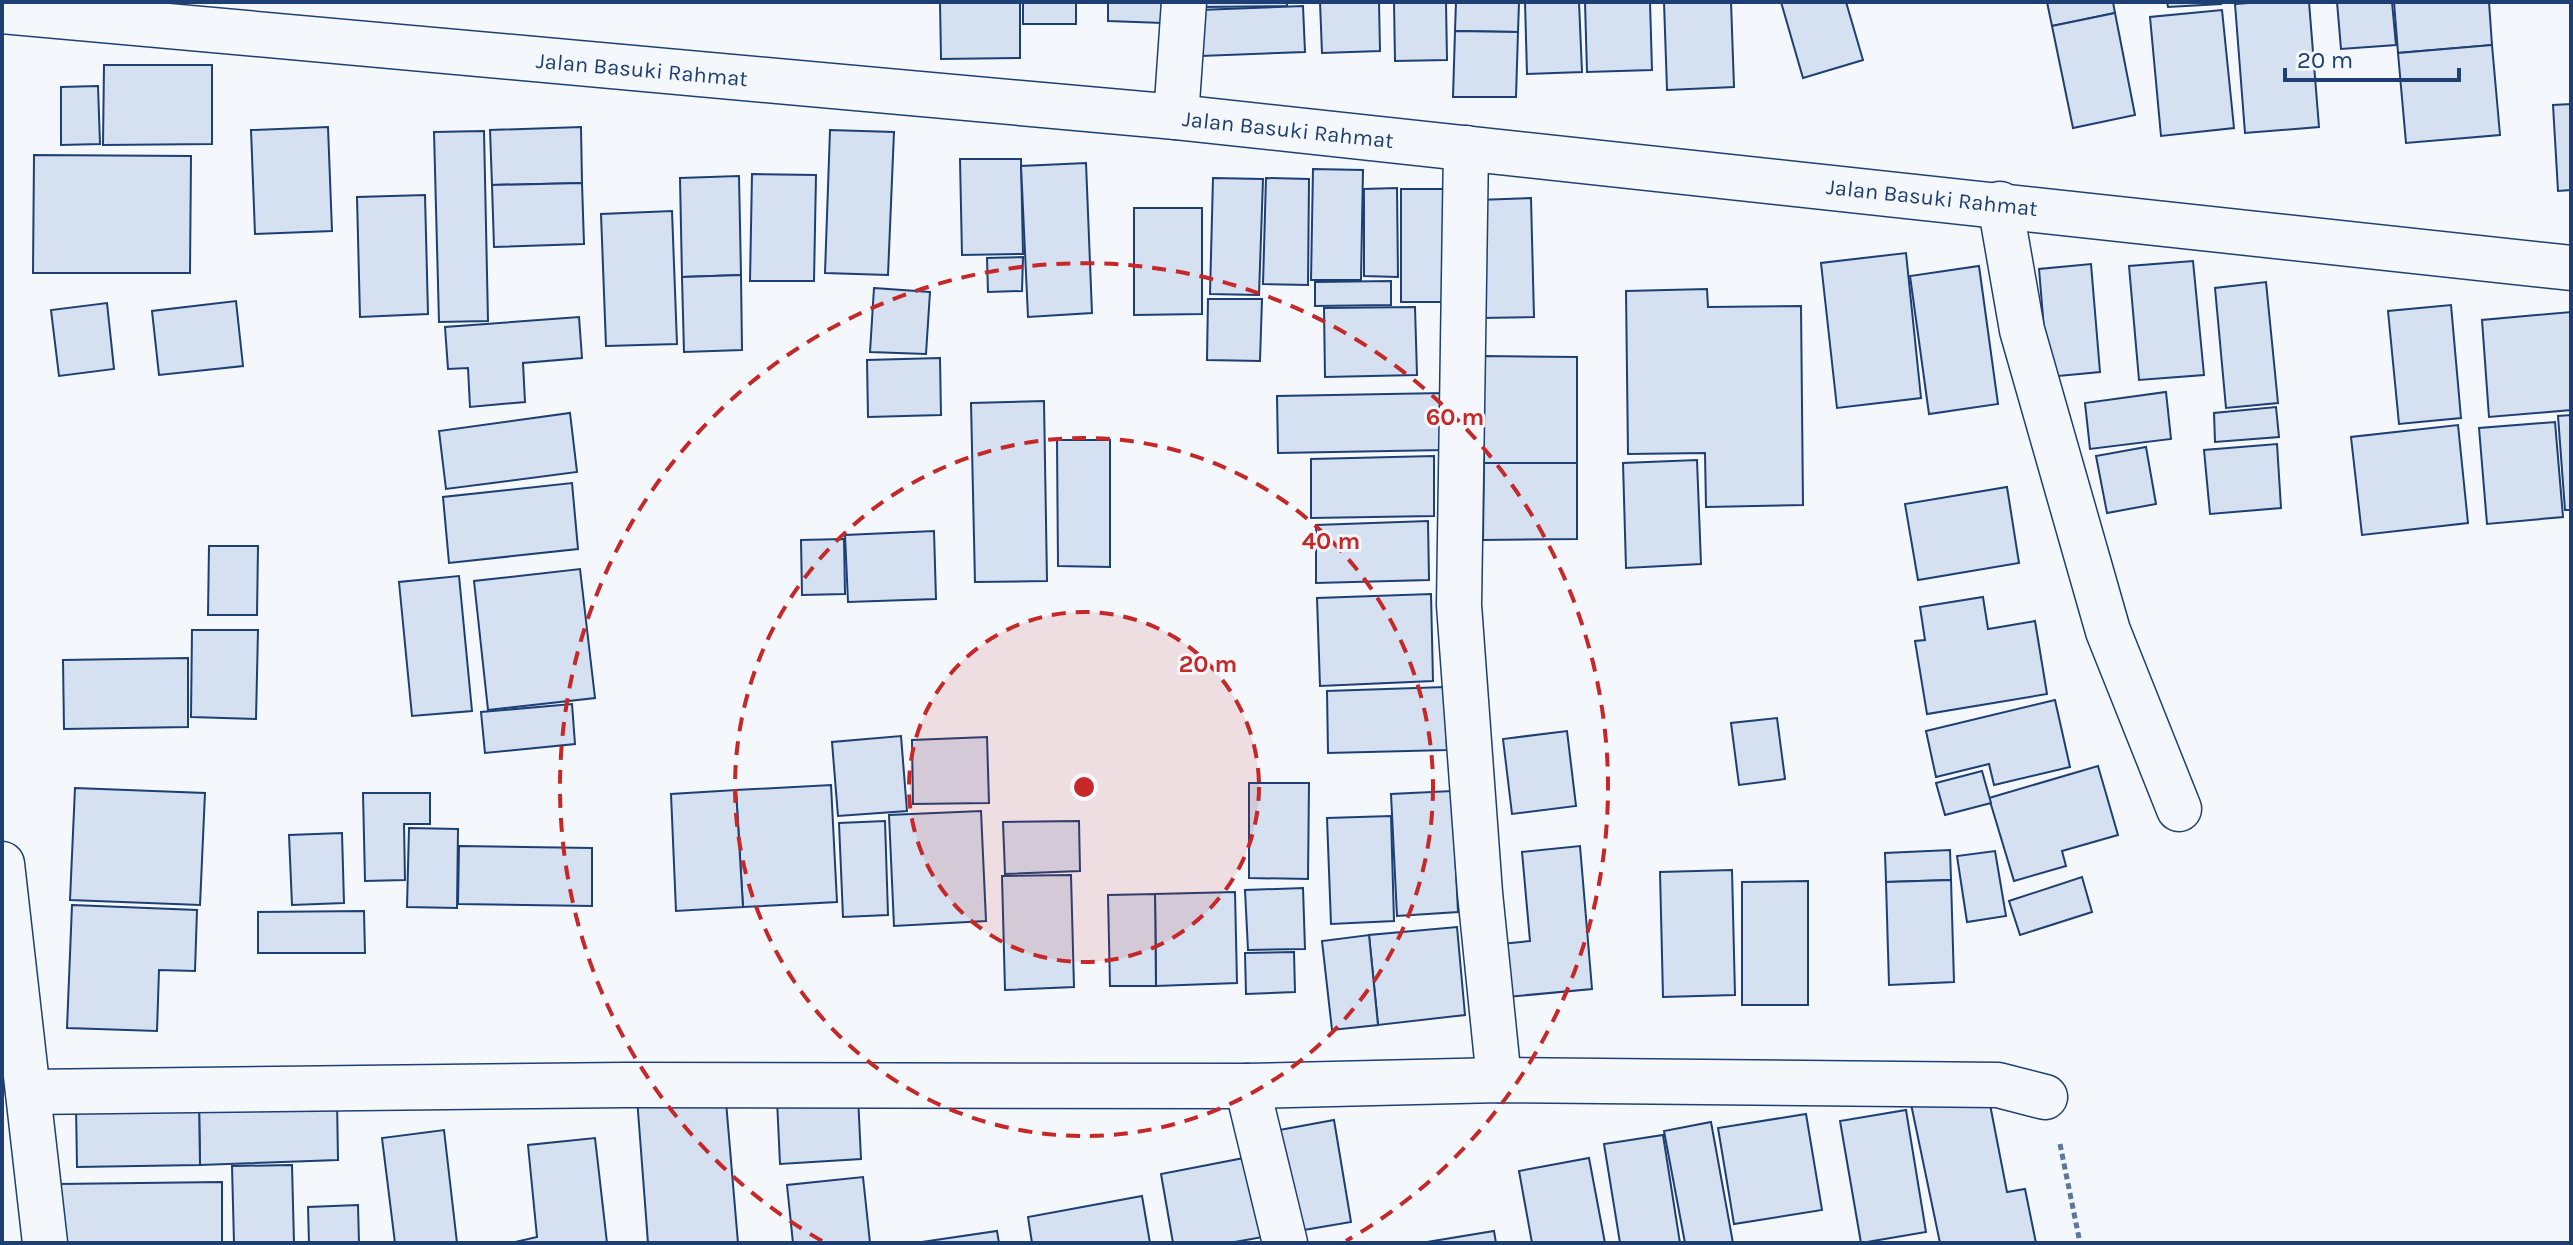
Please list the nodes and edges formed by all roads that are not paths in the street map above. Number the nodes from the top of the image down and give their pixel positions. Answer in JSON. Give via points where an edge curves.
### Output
{"nodes":[{"id":1,"x":1184,"y":2,"type":"edge"},
{"id":2,"x":2,"y":11,"type":"edge"},
{"id":3,"x":1176,"y":117,"type":"junction"},
{"id":4,"x":1466,"y":148,"type":"junction"},
{"id":5,"x":2000,"y":204,"type":"junction"},
{"id":6,"x":2571,"y":268,"type":"edge"},
{"id":7,"x":2179,"y":809,"type":"dead end"},
{"id":8,"x":2,"y":864,"type":"edge"},
{"id":9,"x":1499,"y":1080,"type":"junction"},
{"id":10,"x":1247,"y":1086,"type":"junction"},
{"id":11,"x":28,"y":1092,"type":"junction"},
{"id":12,"x":2045,"y":1097,"type":"road end"},
{"id":13,"x":45,"y":1243,"type":"edge"},
{"id":14,"x":1285,"y":1243,"type":"edge"}],
"edges":[{"from":1,"to":3,"type":"street"},
{"from":2,"to":3,"type":"street","name":"Jalan Basuki Rahmat"},
{"from":3,"to":4,"type":"street","name":"Jalan Basuki Rahmat"},
{"from":4,"to":5,"type":"street","name":"Jalan Basuki Rahmat"},
{"from":4,"to":9,"type":"street","via":[[1459,605]]},
{"from":5,"to":6,"type":"street","name":"Jalan Basuki Rahmat"},
{"from":5,"to":7,"type":"street","via":[[2022,330],[2108,631]]},
{"from":8,"to":11,"type":"street"},
{"from":9,"to":10,"type":"street"},
{"from":9,"to":12,"type":"street","via":[[1998,1085]]},
{"from":10,"to":11,"type":"street","via":[[625,1085]]},
{"from":10,"to":14,"type":"street"},
{"from":11,"to":13,"type":"street"}]}
